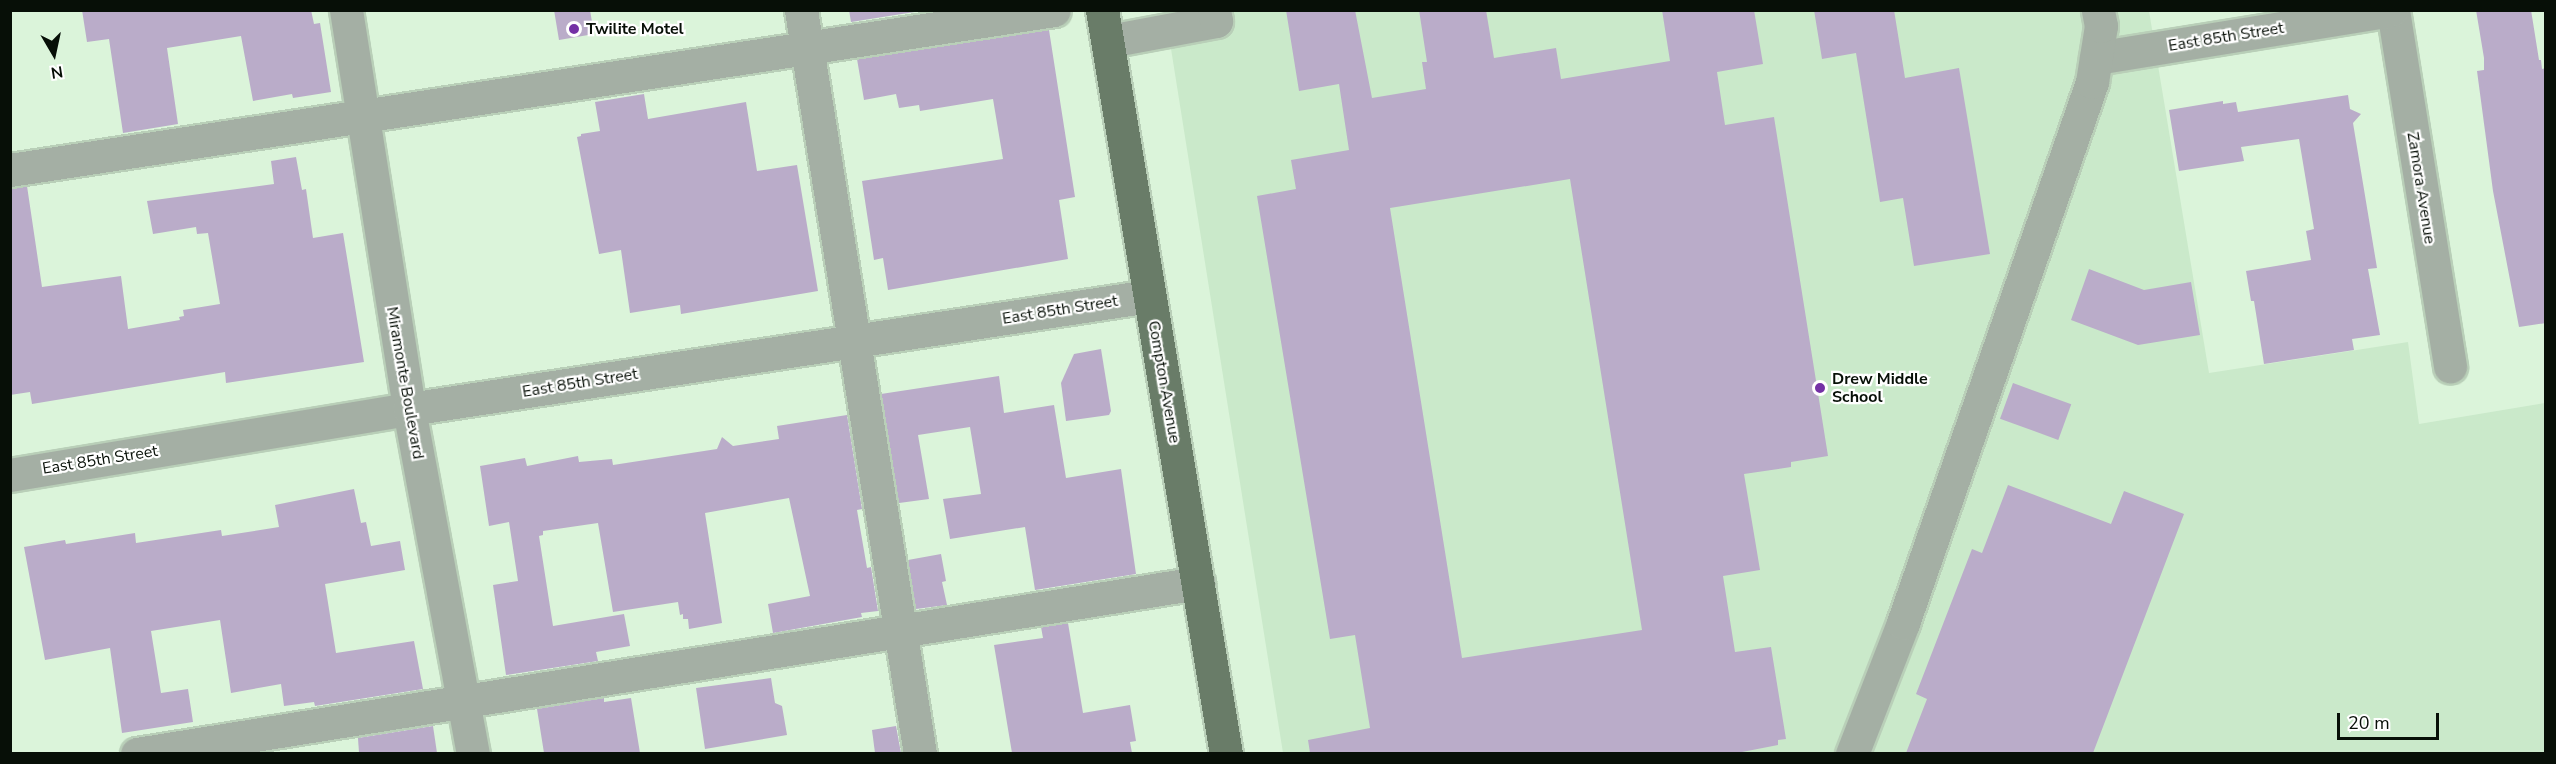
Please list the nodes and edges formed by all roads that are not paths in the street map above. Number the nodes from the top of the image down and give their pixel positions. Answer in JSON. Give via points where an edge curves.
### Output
{"nodes":[{"id":1,"x":346,"y":10,"type":"edge"},
{"id":2,"x":801,"y":10,"type":"edge"},
{"id":3,"x":1054,"y":10,"type":"edge"},
{"id":4,"x":1214,"y":10,"type":"edge"},
{"id":5,"x":2098,"y":10,"type":"edge"},
{"id":6,"x":2392,"y":10,"type":"edge"},
{"id":7,"x":1106,"y":26,"type":"edge"},
{"id":8,"x":807,"y":48,"type":"junction"},
{"id":9,"x":2096,"y":58,"type":"junction"},
{"id":10,"x":362,"y":116,"type":"junction"},
{"id":11,"x":10,"y":170,"type":"edge"},
{"id":12,"x":1149,"y":296,"type":"junction"},
{"id":13,"x":852,"y":342,"type":"junction"},
{"id":14,"x":2450,"y":366,"type":"dead end"},
{"id":15,"x":409,"y":410,"type":"junction"},
{"id":16,"x":10,"y":475,"type":"edge"},
{"id":17,"x":1198,"y":583,"type":"junction"},
{"id":18,"x":900,"y":630,"type":"junction"},
{"id":19,"x":463,"y":699,"type":"junction"},
{"id":20,"x":137,"y":753,"type":"edge"},
{"id":21,"x":473,"y":753,"type":"edge"},
{"id":22,"x":920,"y":753,"type":"edge"},
{"id":23,"x":1226,"y":753,"type":"edge"},
{"id":24,"x":1852,"y":753,"type":"edge"}],
"edges":[{"from":1,"to":10,"type":"street","name":"Miramonte Boulevard"},
{"from":2,"to":8,"type":"street"},
{"from":3,"to":8,"type":"street"},
{"from":4,"to":7,"type":"street","via":[[1216,21]]},
{"from":5,"to":9,"type":"street","via":[[2101,26]]},
{"from":6,"to":9,"type":"street","name":"East 85th Street"},
{"from":6,"to":14,"type":"street","name":"Zamora Avenue"},
{"from":7,"to":12,"type":"main road","name":"Compton Avenue"},
{"from":8,"to":10,"type":"street"},
{"from":8,"to":13,"type":"street"},
{"from":9,"to":24,"type":"street","via":[[2092,82],[1911,600]]},
{"from":10,"to":11,"type":"street"},
{"from":10,"to":15,"type":"street","name":"Miramonte Boulevard"},
{"from":12,"to":13,"type":"street","name":"East 85th Street"},
{"from":12,"to":17,"type":"main road","name":"Compton Avenue"},
{"from":13,"to":15,"type":"street","name":"East 85th Street"},
{"from":13,"to":18,"type":"street"},
{"from":15,"to":16,"type":"street","name":"East 85th Street"},
{"from":15,"to":19,"type":"street","name":"Miramonte Boulevard"},
{"from":17,"to":18,"type":"street"},
{"from":17,"to":23,"type":"main road","name":"Compton Avenue"},
{"from":18,"to":19,"type":"street"},
{"from":18,"to":22,"type":"street"},
{"from":19,"to":20,"type":"street"},
{"from":19,"to":21,"type":"street","name":"Miramonte Boulevard"}]}
